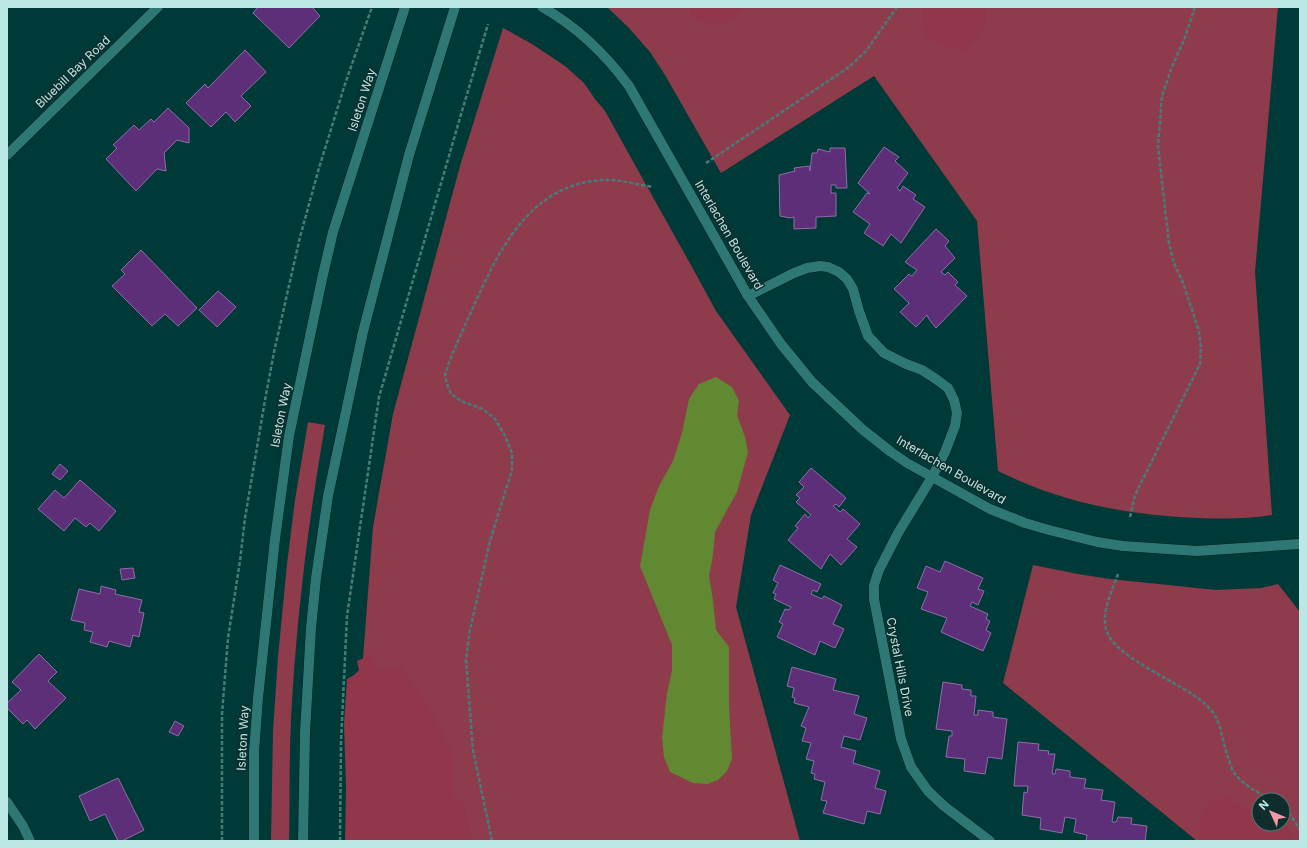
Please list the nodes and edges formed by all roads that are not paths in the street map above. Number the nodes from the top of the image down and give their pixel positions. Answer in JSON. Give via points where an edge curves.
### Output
{"nodes":[{"id":1,"x":158,"y":7,"type":"edge"},
{"id":2,"x":405,"y":7,"type":"edge"},
{"id":3,"x":455,"y":7,"type":"edge"},
{"id":4,"x":542,"y":7,"type":"edge"},
{"id":5,"x":7,"y":155,"type":"edge"},
{"id":6,"x":748,"y":296,"type":"junction"},
{"id":7,"x":932,"y":477,"type":"junction"},
{"id":8,"x":1300,"y":544,"type":"edge"},
{"id":9,"x":7,"y":802,"type":"edge"},
{"id":10,"x":30,"y":841,"type":"edge"},
{"id":11,"x":254,"y":841,"type":"edge"},
{"id":12,"x":303,"y":841,"type":"edge"},
{"id":13,"x":990,"y":841,"type":"edge"}],
"edges":[{"from":1,"to":5,"type":"main road","name":"Bluebill Bay Road"},
{"from":2,"to":11,"type":"main road","name":"Isleton Way","via":[[333,232],[289,436],[258,698],[254,752]]},
{"from":3,"to":12,"type":"main road","via":[[409,155],[363,332],[328,496],[311,628],[305,732]]},
{"from":4,"to":6,"type":"main road","name":"Interlachen Boulevard","via":[[582,35],[619,72],[629,86]]},
{"from":6,"to":7,"type":"main road","name":"Interlachen Boulevard","via":[[781,344],[812,382],[862,429],[891,452]]},
{"from":6,"to":7,"type":"main road","name":"Crystal Hills Drive","via":[[807,268],[828,267],[847,279],[868,336],[884,353],[936,379],[948,388],[954,400],[957,413],[955,426]]},
{"from":7,"to":8,"type":"main road","name":"Interlachen Boulevard","via":[[1007,516],[1097,542],[1197,551]]},
{"from":7,"to":13,"type":"main road","name":"Crystal Hills Drive","via":[[879,570],[874,585],[874,599],[900,739],[911,767],[919,780],[944,806]]},
{"from":9,"to":10,"type":"main road"}]}
